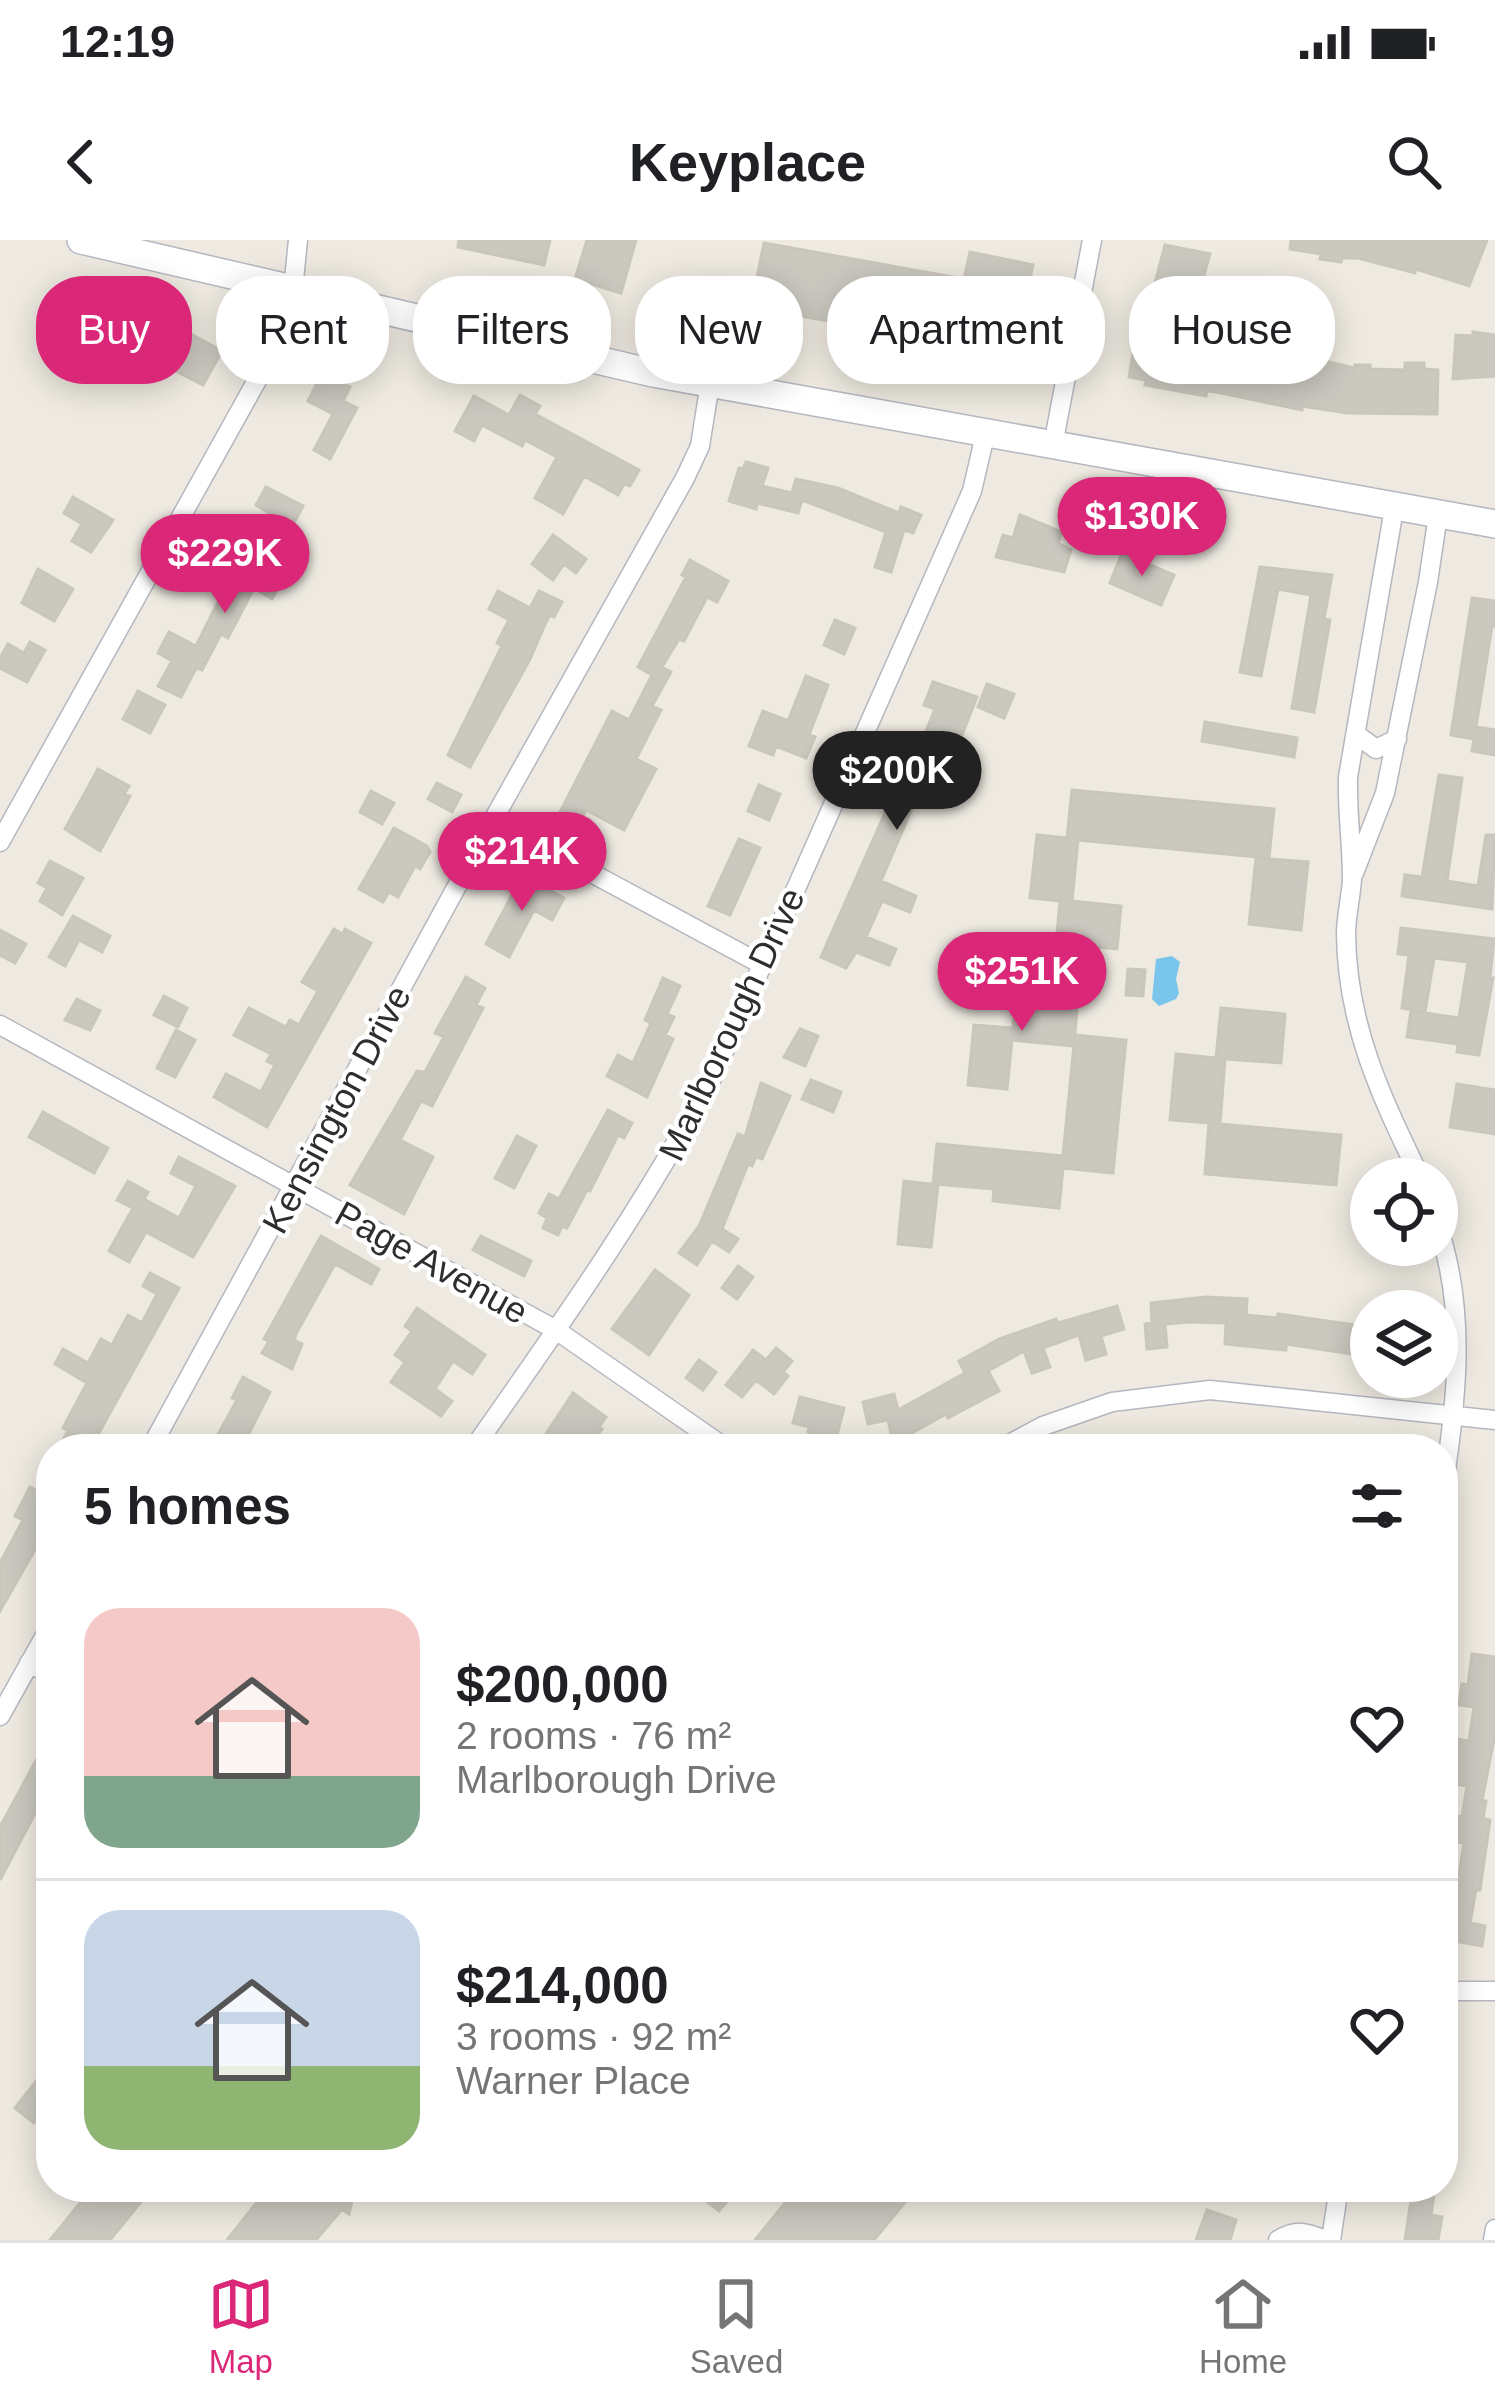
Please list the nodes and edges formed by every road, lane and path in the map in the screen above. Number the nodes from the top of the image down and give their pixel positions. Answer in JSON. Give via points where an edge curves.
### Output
{"nodes":[{"id":1,"x":81,"y":240,"type":"edge"},
{"id":2,"x":298,"y":240,"type":"edge"},
{"id":3,"x":1092,"y":240,"type":"edge"},
{"id":4,"x":233,"y":276,"type":"edge"},
{"id":5,"x":294,"y":276,"type":"edge"},
{"id":6,"x":389,"y":312,"type":"edge"},
{"id":7,"x":635,"y":366,"type":"edge"},
{"id":8,"x":255,"y":384,"type":"edge"},
{"id":9,"x":710,"y":384,"type":"edge"},
{"id":10,"x":715,"y":384,"type":"edge"},
{"id":11,"x":985,"y":435,"type":"junction"},
{"id":12,"x":1053,"y":445,"type":"junction"},
{"id":13,"x":1394,"y":509,"type":"junction"},
{"id":14,"x":1438,"y":515,"type":"junction"},
{"id":15,"x":1495,"y":524,"type":"edge"},
{"id":16,"x":1357,"y":735,"type":"junction"},
{"id":17,"x":1397,"y":739,"type":"junction"},
{"id":18,"x":493,"y":820,"type":"junction"},
{"id":19,"x":0,"y":842,"type":"edge"},
{"id":20,"x":1352,"y":878,"type":"junction"},
{"id":21,"x":761,"y":964,"type":"junction"},
{"id":22,"x":0,"y":1025,"type":"edge"},
{"id":23,"x":1410,"y":1158,"type":"edge"},
{"id":24,"x":294,"y":1186,"type":"junction"},
{"id":25,"x":1450,"y":1266,"type":"edge"},
{"id":26,"x":556,"y":1330,"type":"junction"},
{"id":27,"x":1454,"y":1416,"type":"junction"},
{"id":28,"x":1495,"y":1420,"type":"edge"},
{"id":29,"x":158,"y":1434,"type":"edge"},
{"id":30,"x":483,"y":1434,"type":"edge"},
{"id":31,"x":705,"y":1434,"type":"edge"},
{"id":32,"x":1028,"y":1434,"type":"edge"},
{"id":33,"x":1451,"y":1434,"type":"edge"},
{"id":34,"x":36,"y":1651,"type":"edge"},
{"id":35,"x":29,"y":1663,"type":"junction"},
{"id":36,"x":36,"y":1667,"type":"edge"},
{"id":37,"x":0,"y":1716,"type":"edge"},
{"id":38,"x":1458,"y":1990,"type":"edge"},
{"id":39,"x":1495,"y":1991,"type":"edge"},
{"id":40,"x":1336,"y":2202,"type":"edge"},
{"id":41,"x":1495,"y":2229,"type":"edge"},
{"id":42,"x":1278,"y":2240,"type":"edge"},
{"id":43,"x":1328,"y":2240,"type":"edge"},
{"id":44,"x":1493,"y":2240,"type":"edge"}],
"edges":[{"from":1,"to":4,"type":"main road"},
{"from":2,"to":5,"type":"street"},
{"from":3,"to":12,"type":"street"},
{"from":6,"to":7,"type":"main road"},
{"from":8,"to":19,"type":"street"},
{"from":9,"to":18,"type":"street","name":"Kensington Drive","via":[[693,462]]},
{"from":10,"to":11,"type":"main road"},
{"from":11,"to":12,"type":"main road"},
{"from":11,"to":21,"type":"street","name":"Marlborough Drive","via":[[972,491]]},
{"from":12,"to":13,"type":"main road"},
{"from":13,"to":14,"type":"main road"},
{"from":13,"to":16,"type":"street"},
{"from":14,"to":15,"type":"main road"},
{"from":14,"to":17,"type":"street"},
{"from":16,"to":17,"type":"street","via":[[1376,749]]},
{"from":16,"to":20,"type":"street","via":[[1346,814]]},
{"from":17,"to":20,"type":"street"},
{"from":18,"to":21,"type":"street"},
{"from":18,"to":24,"type":"street","name":"Kensington Drive"},
{"from":20,"to":23,"type":"street","via":[[1352,1008],[1377,1091]]},
{"from":21,"to":26,"type":"street","name":"Marlborough Drive","via":[[672,1154]]},
{"from":22,"to":24,"type":"street","name":"Page Avenue"},
{"from":24,"to":26,"type":"street","name":"Page Avenue"},
{"from":24,"to":29,"type":"street","name":"Kensington Drive"},
{"from":25,"to":27,"type":"street","via":[[1459,1347]]},
{"from":26,"to":30,"type":"street","name":"Marlborough Drive"},
{"from":26,"to":31,"type":"street","name":"Page Avenue"},
{"from":27,"to":28,"type":"street"},
{"from":27,"to":32,"type":"street","via":[[1210,1390],[1112,1402]]},
{"from":27,"to":33,"type":"street"},
{"from":34,"to":35,"type":"street"},
{"from":35,"to":36,"type":"street"},
{"from":35,"to":37,"type":"street"},
{"from":38,"to":39,"type":"street"},
{"from":40,"to":43,"type":"street"},
{"from":41,"to":44,"type":"street"},
{"from":42,"to":43,"type":"street","via":[[1307,2232]]}]}
